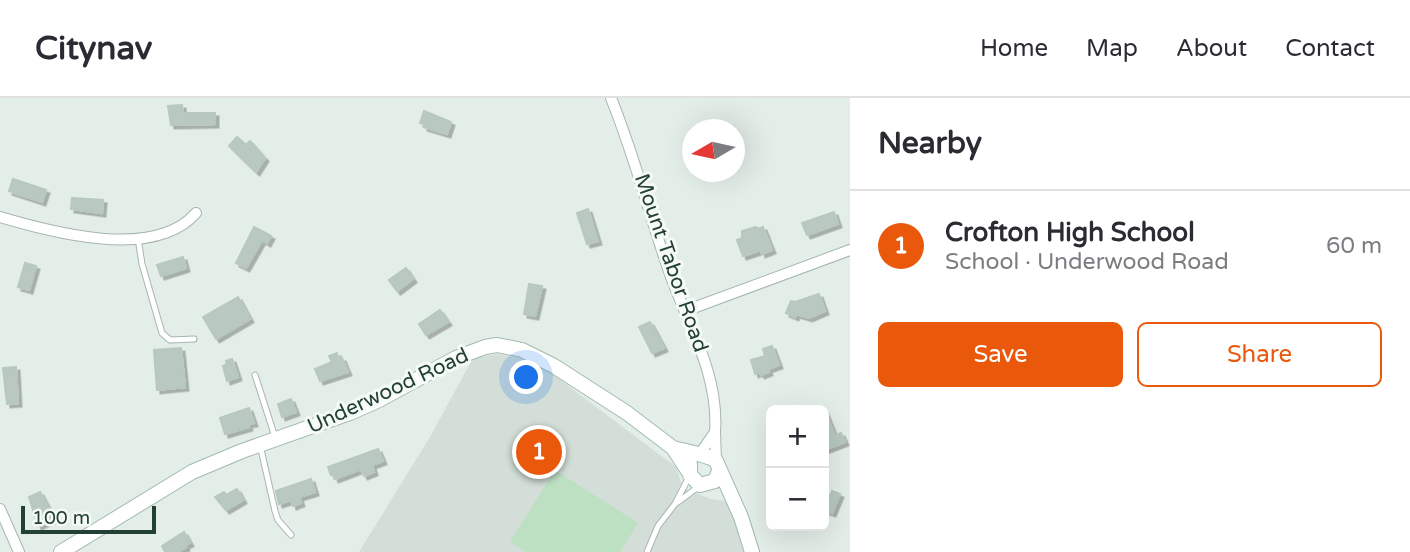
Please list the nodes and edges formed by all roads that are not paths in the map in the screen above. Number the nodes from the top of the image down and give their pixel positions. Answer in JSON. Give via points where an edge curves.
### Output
{"nodes":[{"id":1,"x":611,"y":98,"type":"edge"},
{"id":2,"x":196,"y":213,"type":"dead end"},
{"id":3,"x":1,"y":220,"type":"edge"},
{"id":4,"x":138,"y":237,"type":"junction"},
{"id":5,"x":849,"y":252,"type":"edge"},
{"id":6,"x":685,"y":311,"type":"junction"},
{"id":7,"x":194,"y":339,"type":"dead end"},
{"id":8,"x":255,"y":375,"type":"dead end"},
{"id":9,"x":715,"y":432,"type":"junction"},
{"id":10,"x":276,"y":440,"type":"junction"},
{"id":11,"x":260,"y":445,"type":"junction"},
{"id":12,"x":673,"y":448,"type":"junction"},
{"id":13,"x":699,"y":455,"type":"junction"},
{"id":14,"x":718,"y":466,"type":"junction"},
{"id":15,"x":696,"y":479,"type":"junction"},
{"id":16,"x":734,"y":502,"type":"junction"},
{"id":17,"x":675,"y":504,"type":"junction"},
{"id":18,"x":0,"y":509,"type":"edge"},
{"id":19,"x":291,"y":535,"type":"dead end"},
{"id":20,"x":19,"y":552,"type":"edge"},
{"id":21,"x":61,"y":552,"type":"edge"},
{"id":22,"x":647,"y":552,"type":"edge"},
{"id":23,"x":752,"y":552,"type":"edge"}],
"edges":[{"from":1,"to":6,"type":"street","name":"Mount Tabor Road"},
{"from":2,"to":4,"type":"street","via":[[179,228]]},
{"from":3,"to":4,"type":"street","via":[[89,239]]},
{"from":4,"to":7,"type":"lane","via":[[162,333],[170,340]]},
{"from":5,"to":6,"type":"street"},
{"from":6,"to":9,"type":"street","name":"Mount Tabor Road","via":[[713,386]]},
{"from":8,"to":10,"type":"lane"},
{"from":9,"to":13,"type":"street"},
{"from":9,"to":14,"type":"street","name":"Mount Tabor Road"},
{"from":10,"to":11,"type":"street","name":"Underwood Road"},
{"from":10,"to":12,"type":"street","name":"Underwood Road","via":[[379,400],[470,352],[497,345],[522,350],[554,366]]},
{"from":11,"to":19,"type":"lane","via":[[278,520]]},
{"from":11,"to":21,"type":"street","name":"Underwood Road","via":[[192,472]]},
{"from":12,"to":13,"type":"street","name":"Underwood Road"},
{"from":12,"to":15,"type":"street","name":"Underwood Road"},
{"from":13,"to":14,"type":"street","via":[[709,455]]},
{"from":13,"to":15,"type":"street","via":[[691,461]]},
{"from":14,"to":15,"type":"street","via":[[715,481]]},
{"from":14,"to":16,"type":"street"},
{"from":15,"to":16,"type":"street","name":"Underwood Road"},
{"from":15,"to":17,"type":"lane"},
{"from":15,"to":17,"type":"lane"},
{"from":16,"to":23,"type":"street"},
{"from":17,"to":22,"type":"lane","via":[[658,526]]},
{"from":18,"to":20,"type":"street"}]}
